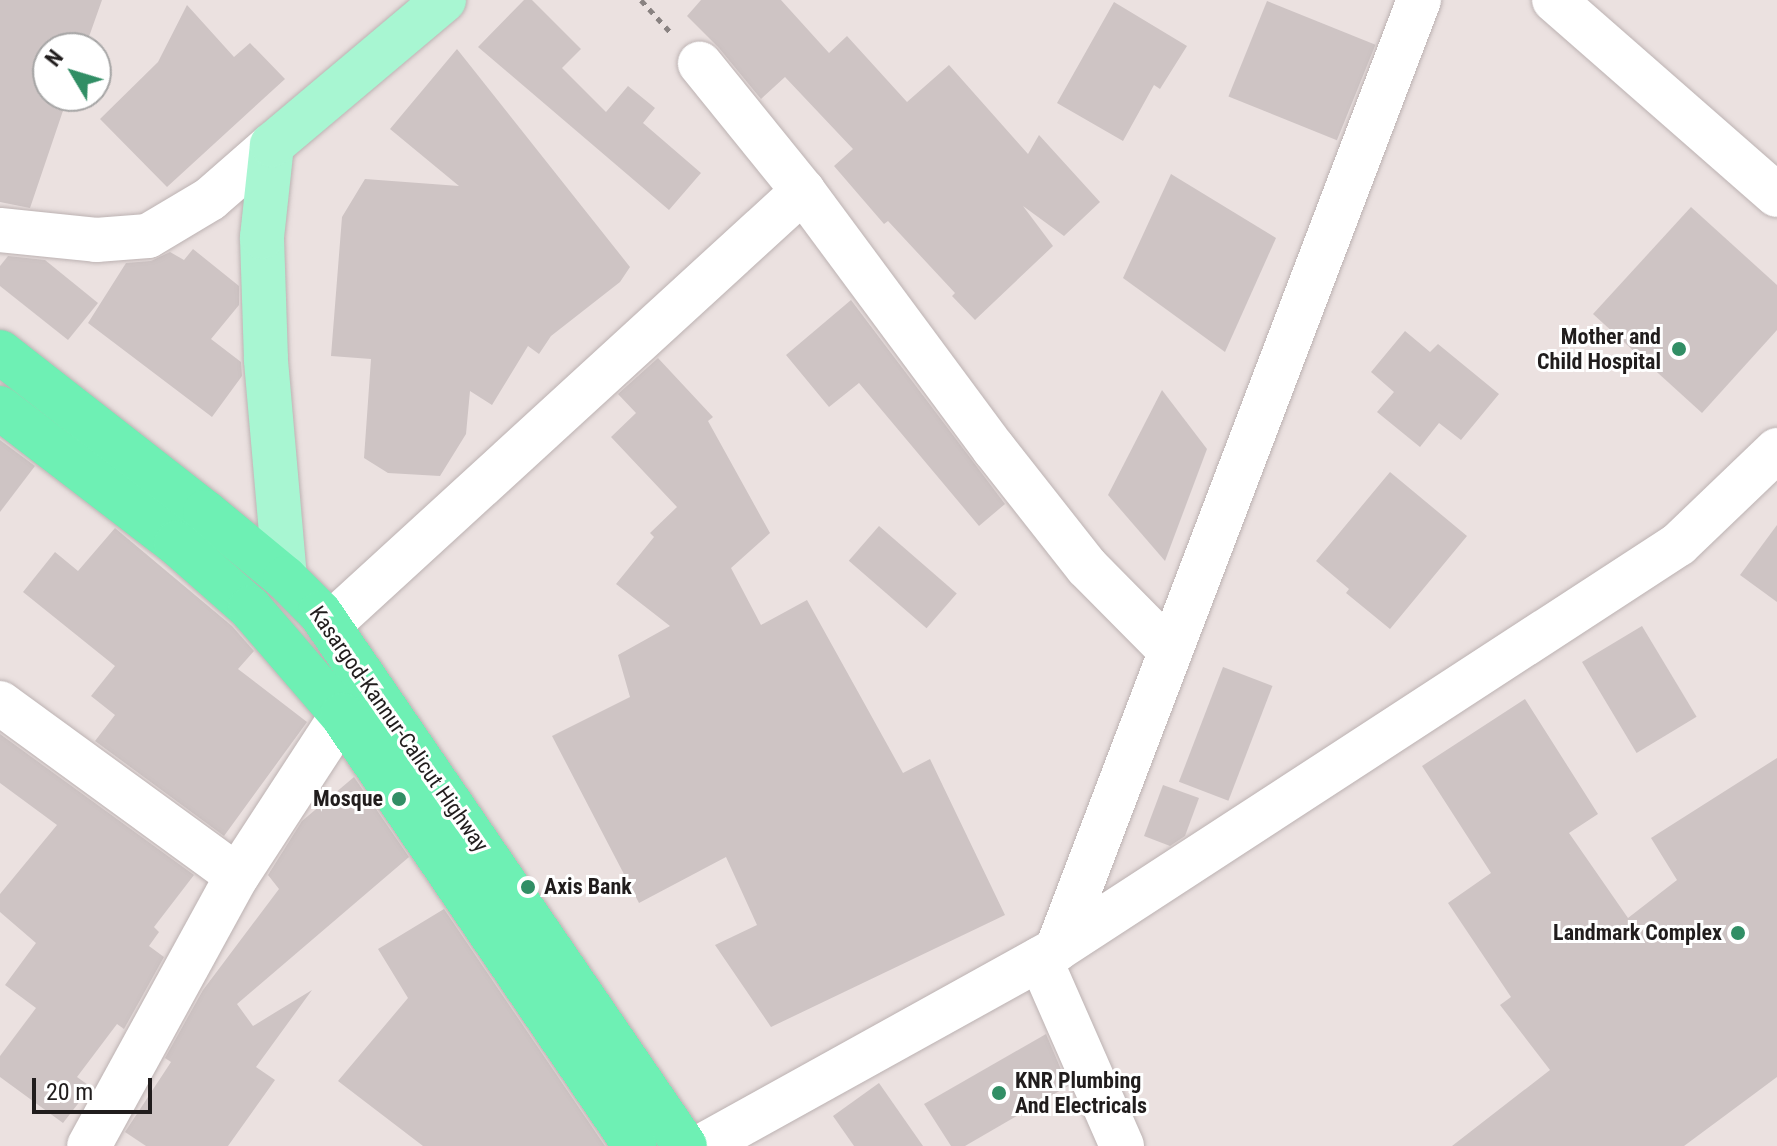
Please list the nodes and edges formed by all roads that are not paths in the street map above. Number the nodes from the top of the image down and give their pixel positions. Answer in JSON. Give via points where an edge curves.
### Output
{"nodes":[{"id":1,"x":444,"y":0,"type":"edge"},
{"id":2,"x":1419,"y":0,"type":"edge"},
{"id":3,"x":1554,"y":0,"type":"edge"},
{"id":4,"x":700,"y":64,"type":"dead end"},
{"id":5,"x":272,"y":145,"type":"junction"},
{"id":6,"x":803,"y":191,"type":"junction"},
{"id":7,"x":1777,"y":195,"type":"edge"},
{"id":8,"x":0,"y":230,"type":"edge"},
{"id":9,"x":0,"y":352,"type":"edge"},
{"id":10,"x":0,"y":408,"type":"edge"},
{"id":11,"x":1777,"y":450,"type":"edge"},
{"id":12,"x":285,"y":578,"type":"junction"},
{"id":13,"x":329,"y":625,"type":"junction"},
{"id":14,"x":1170,"y":651,"type":"junction"},
{"id":15,"x":295,"y":661,"type":"junction"},
{"id":16,"x":0,"y":703,"type":"edge"},
{"id":17,"x":342,"y":715,"type":"junction"},
{"id":18,"x":237,"y":876,"type":"junction"},
{"id":19,"x":1048,"y":954,"type":"junction"},
{"id":20,"x":89,"y":1146,"type":"edge"},
{"id":21,"x":635,"y":1146,"type":"edge"},
{"id":22,"x":685,"y":1146,"type":"edge"},
{"id":23,"x":702,"y":1146,"type":"edge"},
{"id":24,"x":1122,"y":1146,"type":"edge"}],
"edges":[{"from":1,"to":5,"type":"main road"},
{"from":2,"to":14,"type":"street"},
{"from":3,"to":7,"type":"street"},
{"from":4,"to":6,"type":"street"},
{"from":5,"to":8,"type":"street","via":[[210,199],[148,236],[96,240]]},
{"from":5,"to":12,"type":"main road","via":[[263,253],[266,359]]},
{"from":6,"to":13,"type":"street"},
{"from":6,"to":14,"type":"street","via":[[1087,567]]},
{"from":9,"to":12,"type":"highway","name":"Kasargod-Kannur-Calicut Highway"},
{"from":10,"to":15,"type":"highway","name":"Kasargod-Kannur-Calicut Highway","via":[[176,543],[250,608]]},
{"from":11,"to":19,"type":"street","via":[[1679,544]]},
{"from":12,"to":13,"type":"highway","name":"Kasargod-Kannur-Calicut Highway"},
{"from":13,"to":15,"type":"highway"},
{"from":13,"to":22,"type":"highway","name":"Kasargod-Kannur-Calicut Highway"},
{"from":14,"to":19,"type":"street"},
{"from":15,"to":17,"type":"highway","name":"Kasargod-Kannur-Calicut Highway"},
{"from":16,"to":18,"type":"street"},
{"from":17,"to":18,"type":"street"},
{"from":17,"to":21,"type":"highway","name":"Kasargod-Kannur-Calicut Highway"},
{"from":18,"to":20,"type":"street"},
{"from":19,"to":23,"type":"street"},
{"from":19,"to":24,"type":"street"}]}
